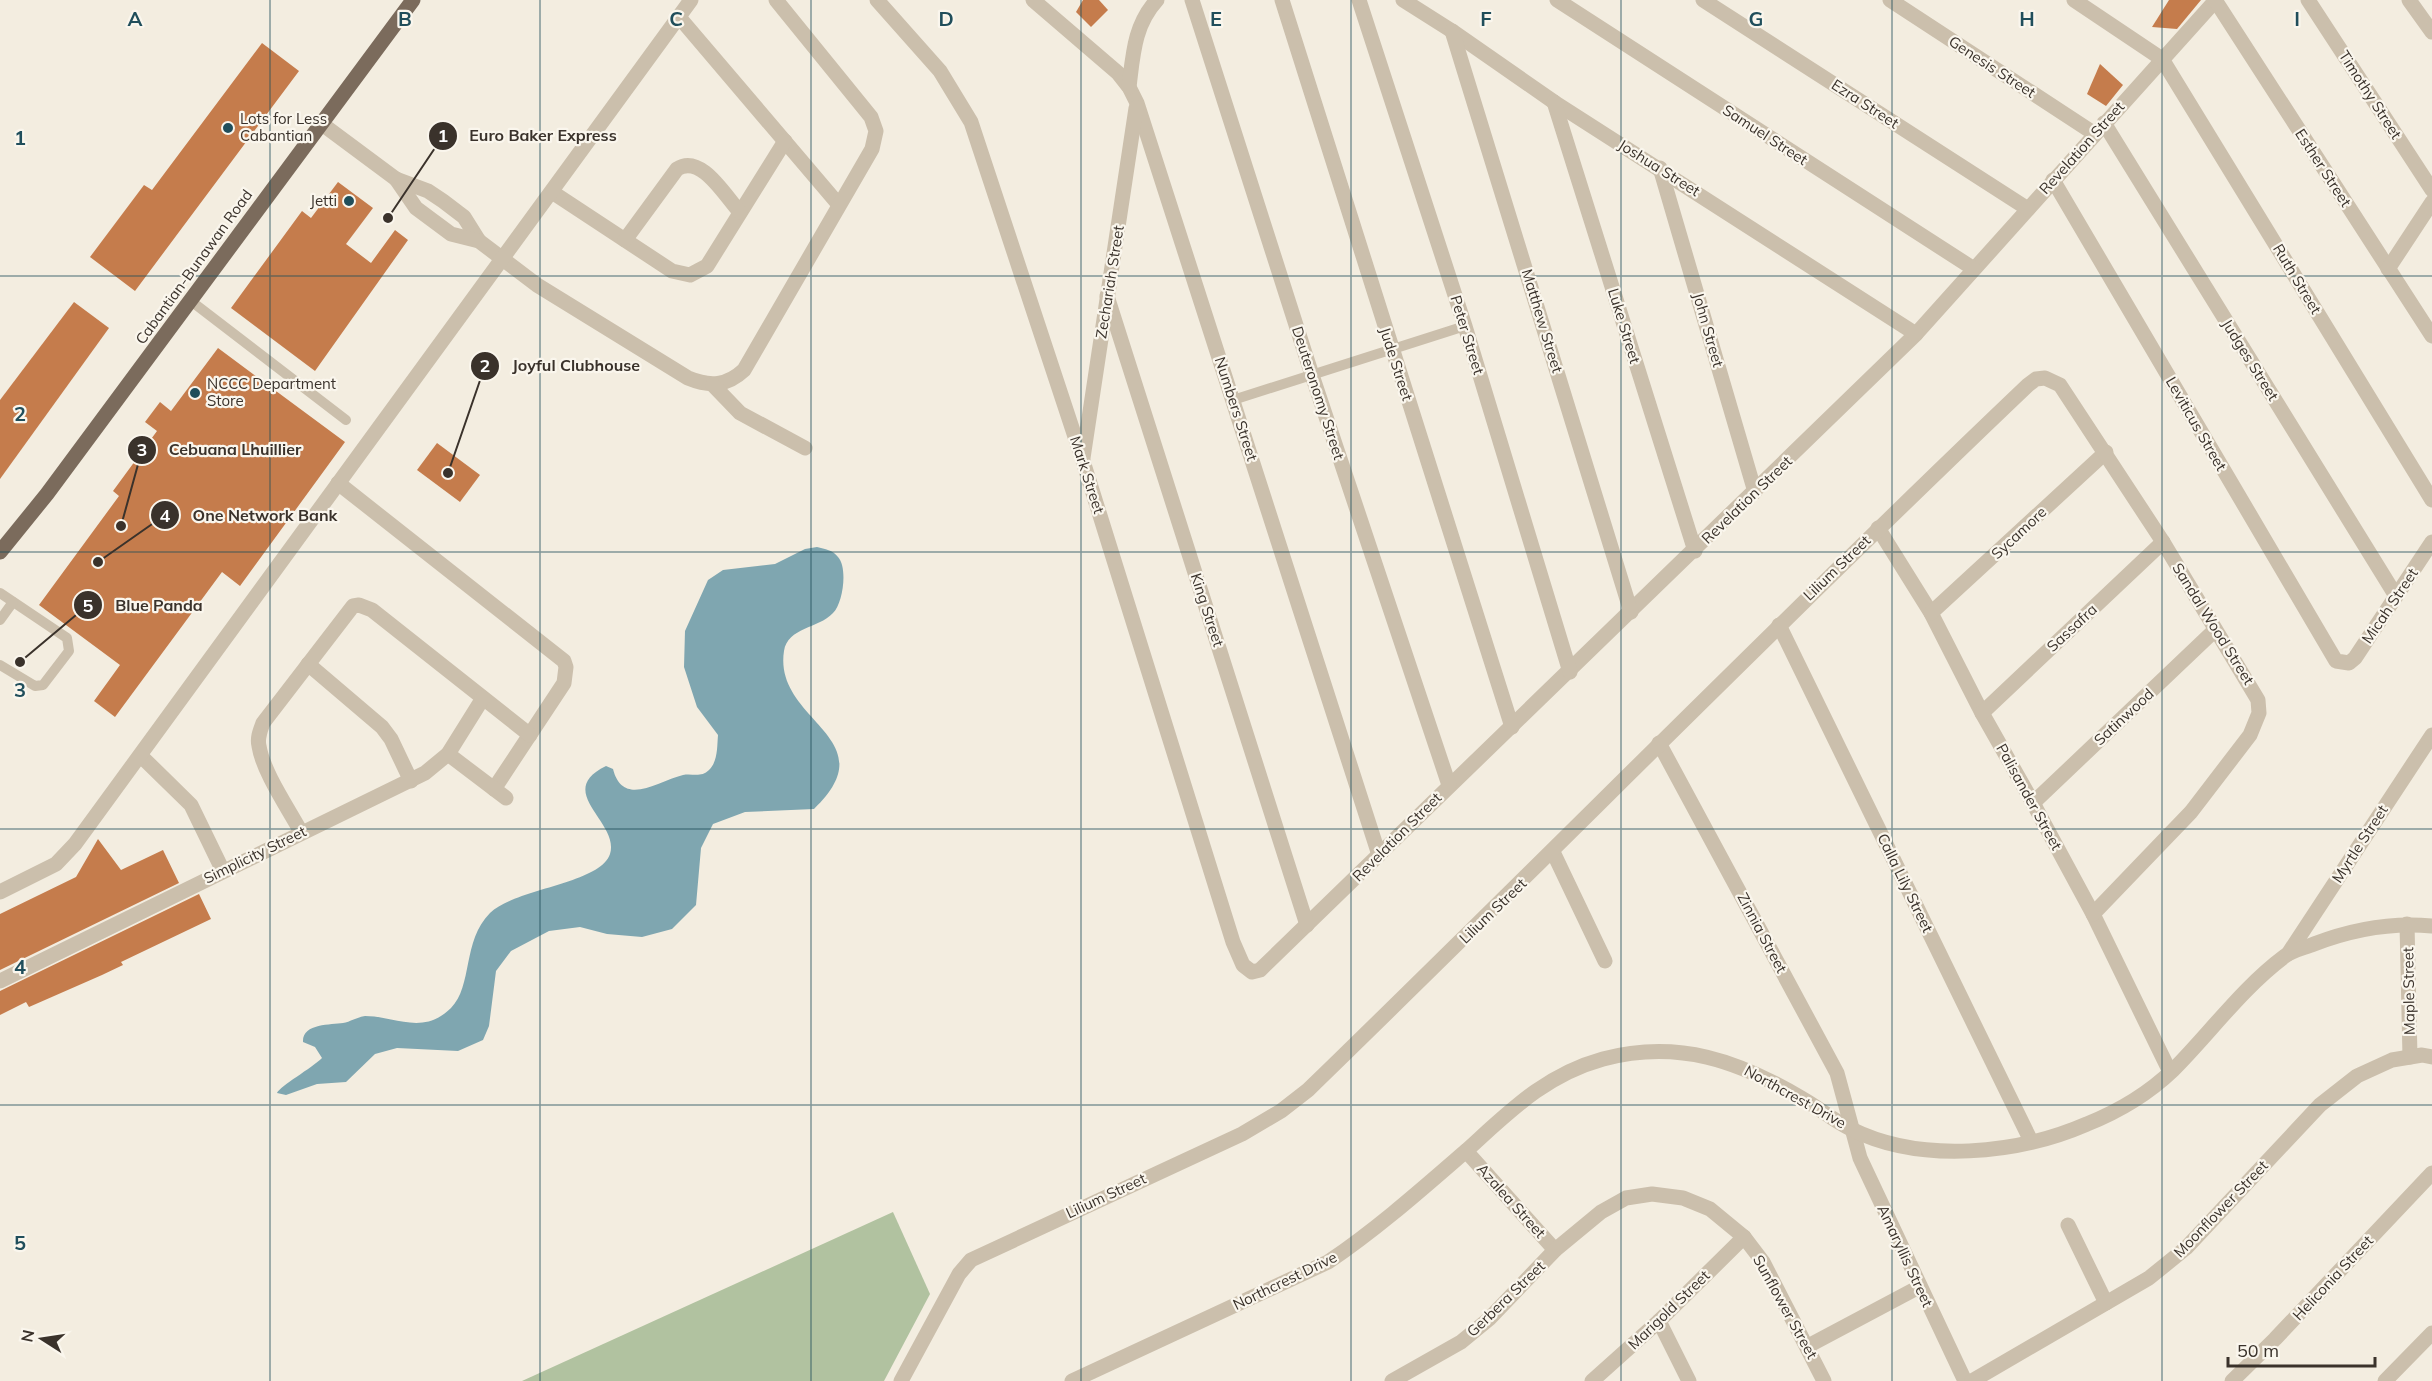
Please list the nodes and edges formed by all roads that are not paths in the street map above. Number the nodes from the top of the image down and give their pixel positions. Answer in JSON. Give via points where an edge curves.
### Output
{"nodes":[{"id":1,"x":413,"y":0,"type":"edge"},
{"id":2,"x":691,"y":0,"type":"edge"},
{"id":3,"x":776,"y":0,"type":"edge"},
{"id":4,"x":877,"y":0,"type":"edge"},
{"id":5,"x":1033,"y":0,"type":"edge"},
{"id":6,"x":1157,"y":0,"type":"edge"},
{"id":7,"x":1192,"y":0,"type":"edge"},
{"id":8,"x":1282,"y":0,"type":"edge"},
{"id":9,"x":1359,"y":0,"type":"edge"},
{"id":10,"x":1403,"y":0,"type":"edge"},
{"id":11,"x":1557,"y":0,"type":"edge"},
{"id":12,"x":1703,"y":0,"type":"edge"},
{"id":13,"x":1890,"y":0,"type":"edge"},
{"id":14,"x":2074,"y":0,"type":"edge"},
{"id":15,"x":2216,"y":0,"type":"edge"},
{"id":16,"x":2308,"y":0,"type":"edge"},
{"id":17,"x":2409,"y":0,"type":"edge"},
{"id":18,"x":679,"y":17,"type":"junction"},
{"id":19,"x":1452,"y":31,"type":"junction"},
{"id":20,"x":2432,"y":32,"type":"edge"},
{"id":21,"x":2162,"y":59,"type":"junction"},
{"id":22,"x":1129,"y":87,"type":"junction"},
{"id":23,"x":1554,"y":102,"type":"junction"},
{"id":24,"x":1137,"y":103,"type":"junction"},
{"id":25,"x":322,"y":124,"type":"junction"},
{"id":26,"x":2100,"y":128,"type":"junction"},
{"id":27,"x":785,"y":141,"type":"junction"},
{"id":28,"x":1660,"y":168,"type":"junction"},
{"id":29,"x":396,"y":179,"type":"junction"},
{"id":30,"x":2053,"y":180,"type":"junction"},
{"id":31,"x":2432,"y":190,"type":"edge"},
{"id":32,"x":552,"y":192,"type":"junction"},
{"id":33,"x":2432,"y":202,"type":"edge"},
{"id":34,"x":839,"y":205,"type":"junction"},
{"id":35,"x":2028,"y":208,"type":"junction"},
{"id":36,"x":740,"y":212,"type":"junction"},
{"id":37,"x":625,"y":240,"type":"junction"},
{"id":38,"x":479,"y":242,"type":"junction"},
{"id":39,"x":503,"y":259,"type":"junction"},
{"id":40,"x":1974,"y":269,"type":"junction"},
{"id":41,"x":2388,"y":269,"type":"junction"},
{"id":42,"x":1107,"y":296,"type":"junction"},
{"id":43,"x":191,"y":301,"type":"junction"},
{"id":44,"x":1465,"y":326,"type":"junction"},
{"id":45,"x":1916,"y":334,"type":"junction"},
{"id":46,"x":2432,"y":336,"type":"edge"},
{"id":47,"x":1391,"y":349,"type":"junction"},
{"id":48,"x":1312,"y":375,"type":"junction"},
{"id":49,"x":2052,"y":380,"type":"joint"},
{"id":50,"x":713,"y":385,"type":"junction"},
{"id":51,"x":1233,"y":400,"type":"junction"},
{"id":52,"x":346,"y":420,"type":"dead end"},
{"id":53,"x":805,"y":448,"type":"dead end"},
{"id":54,"x":2106,"y":452,"type":"junction"},
{"id":55,"x":1083,"y":461,"type":"junction"},
{"id":56,"x":338,"y":483,"type":"junction"},
{"id":57,"x":1755,"y":492,"type":"junction"},
{"id":58,"x":2432,"y":500,"type":"edge"},
{"id":59,"x":1878,"y":528,"type":"junction"},
{"id":60,"x":2163,"y":542,"type":"junction"},
{"id":61,"x":2432,"y":543,"type":"edge"},
{"id":62,"x":1695,"y":550,"type":"junction"},
{"id":63,"x":0,"y":552,"type":"edge"},
{"id":64,"x":0,"y":593,"type":"edge"},
{"id":65,"x":2396,"y":596,"type":"junction"},
{"id":66,"x":13,"y":602,"type":"junction"},
{"id":67,"x":1631,"y":612,"type":"junction"},
{"id":68,"x":1931,"y":614,"type":"junction"},
{"id":69,"x":0,"y":620,"type":"edge"},
{"id":70,"x":1779,"y":625,"type":"junction"},
{"id":71,"x":2215,"y":630,"type":"junction"},
{"id":72,"x":2342,"y":663,"type":"joint"},
{"id":73,"x":308,"y":664,"type":"junction"},
{"id":74,"x":0,"y":665,"type":"edge"},
{"id":75,"x":1570,"y":672,"type":"junction"},
{"id":76,"x":483,"y":698,"type":"junction"},
{"id":77,"x":1982,"y":713,"type":"junction"},
{"id":78,"x":1512,"y":727,"type":"junction"},
{"id":79,"x":530,"y":735,"type":"junction"},
{"id":80,"x":2432,"y":735,"type":"edge"},
{"id":81,"x":1659,"y":743,"type":"junction"},
{"id":82,"x":448,"y":754,"type":"junction"},
{"id":83,"x":141,"y":756,"type":"junction"},
{"id":84,"x":411,"y":781,"type":"junction"},
{"id":85,"x":1449,"y":785,"type":"junction"},
{"id":86,"x":2033,"y":803,"type":"junction"},
{"id":87,"x":302,"y":832,"type":"junction"},
{"id":88,"x":1553,"y":852,"type":"junction"},
{"id":89,"x":1379,"y":855,"type":"junction"},
{"id":90,"x":223,"y":871,"type":"junction"},
{"id":91,"x":0,"y":892,"type":"edge"},
{"id":92,"x":2093,"y":914,"type":"junction"},
{"id":93,"x":2407,"y":924,"type":"junction"},
{"id":94,"x":1307,"y":925,"type":"junction"},
{"id":95,"x":2432,"y":926,"type":"edge"},
{"id":96,"x":2288,"y":954,"type":"junction"},
{"id":97,"x":1605,"y":961,"type":"dead end"},
{"id":98,"x":1252,"y":972,"type":"joint"},
{"id":99,"x":0,"y":981,"type":"edge"},
{"id":100,"x":2410,"y":1057,"type":"junction"},
{"id":101,"x":2432,"y":1058,"type":"edge"},
{"id":102,"x":2170,"y":1072,"type":"junction"},
{"id":103,"x":1851,"y":1130,"type":"junction"},
{"id":104,"x":2031,"y":1141,"type":"junction"},
{"id":105,"x":1466,"y":1150,"type":"junction"},
{"id":106,"x":2432,"y":1173,"type":"edge"},
{"id":107,"x":2068,"y":1225,"type":"dead end"},
{"id":108,"x":1744,"y":1237,"type":"junction"},
{"id":109,"x":1555,"y":1250,"type":"junction"},
{"id":110,"x":1919,"y":1287,"type":"junction"},
{"id":111,"x":2106,"y":1303,"type":"junction"},
{"id":112,"x":1659,"y":1321,"type":"junction"},
{"id":113,"x":2432,"y":1333,"type":"edge"},
{"id":114,"x":1808,"y":1346,"type":"junction"},
{"id":115,"x":901,"y":1381,"type":"edge"},
{"id":116,"x":1072,"y":1381,"type":"edge"},
{"id":117,"x":1392,"y":1381,"type":"edge"},
{"id":118,"x":1592,"y":1381,"type":"edge"},
{"id":119,"x":1689,"y":1381,"type":"edge"},
{"id":120,"x":1824,"y":1381,"type":"edge"},
{"id":121,"x":1965,"y":1381,"type":"edge"},
{"id":122,"x":1972,"y":1381,"type":"edge"},
{"id":123,"x":2232,"y":1381,"type":"edge"},
{"id":124,"x":2385,"y":1381,"type":"edge"}],
"edges":[{"from":1,"to":25,"type":"main road","name":"Cabantian-Bunawan Road"},
{"from":2,"to":18,"type":"street"},
{"from":3,"to":34,"type":"street","via":[[874,123],[872,149]]},
{"from":4,"to":55,"type":"street","name":"Mark Street","via":[[940,71],[972,122]]},
{"from":5,"to":22,"type":"street","name":"Numbers Street","via":[[1098,54]]},
{"from":6,"to":22,"type":"street","via":[[1139,26]]},
{"from":7,"to":48,"type":"street","name":"Deuteronomy Street"},
{"from":8,"to":47,"type":"street","name":"Jude Street"},
{"from":9,"to":44,"type":"street","name":"Peter Street"},
{"from":10,"to":19,"type":"street","name":"Joshua Street"},
{"from":11,"to":40,"type":"street","name":"Samuel Street"},
{"from":12,"to":35,"type":"street","name":"Ezra Street"},
{"from":13,"to":26,"type":"street","name":"Genesis Street"},
{"from":14,"to":21,"type":"street"},
{"from":15,"to":21,"type":"street","name":"Revelation Street"},
{"from":15,"to":41,"type":"street","name":"Esther Street"},
{"from":16,"to":31,"type":"street","name":"Timothy Street"},
{"from":17,"to":20,"type":"street"},
{"from":18,"to":27,"type":"street"},
{"from":18,"to":32,"type":"street"},
{"from":19,"to":23,"type":"street","name":"Joshua Street"},
{"from":19,"to":67,"type":"street","name":"Matthew Street"},
{"from":21,"to":26,"type":"street","name":"Revelation Street"},
{"from":21,"to":58,"type":"street","name":"Ruth Street"},
{"from":22,"to":24,"type":"street","name":"Numbers Street"},
{"from":23,"to":28,"type":"street","name":"Joshua Street"},
{"from":23,"to":62,"type":"street","name":"Luke Street"},
{"from":24,"to":42,"type":"street","name":"Zechariah Street"},
{"from":24,"to":51,"type":"street","name":"Numbers Street"},
{"from":25,"to":29,"type":"street"},
{"from":25,"to":43,"type":"main road","name":"Cabantian-Bunawan Road"},
{"from":26,"to":30,"type":"street","name":"Revelation Street"},
{"from":26,"to":65,"type":"street","name":"Judges Street"},
{"from":27,"to":34,"type":"street"},
{"from":27,"to":36,"type":"street"},
{"from":28,"to":45,"type":"street","name":"Joshua Street"},
{"from":28,"to":57,"type":"street","name":"John Street"},
{"from":29,"to":38,"type":"street","via":[[443,201],[464,217]]},
{"from":29,"to":38,"type":"street","via":[[416,208],[451,234]]},
{"from":30,"to":35,"type":"street","name":"Revelation Street"},
{"from":30,"to":72,"type":"street","name":"Leviticus Street","via":[[2331,655]]},
{"from":32,"to":37,"type":"street"},
{"from":32,"to":39,"type":"street"},
{"from":33,"to":41,"type":"street"},
{"from":34,"to":50,"type":"street","via":[[744,370],[735,378]]},
{"from":35,"to":40,"type":"street","name":"Revelation Street"},
{"from":36,"to":37,"type":"street","via":[[707,266],[690,275],[672,271]]},
{"from":36,"to":37,"type":"street","via":[[702,170],[683,165]]},
{"from":38,"to":39,"type":"street"},
{"from":39,"to":50,"type":"street","via":[[573,308],[688,378]]},
{"from":39,"to":56,"type":"street"},
{"from":40,"to":45,"type":"street","name":"Revelation Street"},
{"from":41,"to":46,"type":"street","name":"Esther Street"},
{"from":42,"to":55,"type":"street","name":"Zechariah Street"},
{"from":42,"to":94,"type":"street","name":"King Street"},
{"from":43,"to":52,"type":"lane"},
{"from":43,"to":63,"type":"main road","name":"Cabantian-Bunawan Road"},
{"from":44,"to":47,"type":"lane"},
{"from":44,"to":75,"type":"street","name":"Peter Street"},
{"from":45,"to":57,"type":"street","name":"Revelation Street"},
{"from":47,"to":48,"type":"lane"},
{"from":47,"to":78,"type":"street","name":"Jude Street"},
{"from":48,"to":51,"type":"lane"},
{"from":48,"to":85,"type":"street","name":"Deuteronomy Street"},
{"from":49,"to":54,"type":"street","name":"Sandal Wood Street","via":[[2060,385]]},
{"from":49,"to":59,"type":"street","name":"Lilium Street","via":[[2036,379],[2028,385]]},
{"from":50,"to":53,"type":"street","via":[[740,413]]},
{"from":51,"to":89,"type":"street","name":"Numbers Street"},
{"from":54,"to":60,"type":"street","name":"Sandal Wood Street"},
{"from":54,"to":68,"type":"street","name":"Sycamore"},
{"from":55,"to":98,"type":"street","name":"Mark Street","via":[[1233,942],[1243,965]]},
{"from":56,"to":79,"type":"street","via":[[564,661],[564,683]]},
{"from":56,"to":83,"type":"street"},
{"from":57,"to":62,"type":"street","name":"Revelation Street"},
{"from":59,"to":68,"type":"street","name":"Palisander Street"},
{"from":59,"to":70,"type":"street","name":"Lilium Street"},
{"from":60,"to":71,"type":"street","name":"Sandal Wood Street"},
{"from":60,"to":77,"type":"street","name":"Sassafra"},
{"from":61,"to":65,"type":"street","name":"Micah Street"},
{"from":62,"to":67,"type":"street","name":"Revelation Street"},
{"from":64,"to":66,"type":"lane"},
{"from":65,"to":72,"type":"street","name":"Micah Street","via":[[2355,658]]},
{"from":66,"to":69,"type":"lane"},
{"from":66,"to":74,"type":"lane","via":[[67,638],[69,651],[43,686],[35,687]]},
{"from":67,"to":75,"type":"street","name":"Revelation Street"},
{"from":68,"to":77,"type":"street","name":"Palisander Street"},
{"from":70,"to":81,"type":"street","name":"Lilium Street"},
{"from":70,"to":104,"type":"street","name":"Calla Lily Street"},
{"from":71,"to":86,"type":"street","name":"Satinwood"},
{"from":71,"to":92,"type":"street","name":"Sandal Wood Street","via":[[2254,690],[2258,700],[2256,724],[2192,812]]},
{"from":73,"to":76,"type":"street","via":[[346,611],[359,605],[372,610]]},
{"from":73,"to":84,"type":"street","via":[[382,727]]},
{"from":73,"to":87,"type":"street","via":[[263,723],[258,744]]},
{"from":75,"to":78,"type":"street","name":"Revelation Street"},
{"from":76,"to":79,"type":"street"},
{"from":76,"to":82,"type":"street","name":"Simplicity Street"},
{"from":77,"to":86,"type":"street","name":"Palisander Street"},
{"from":78,"to":85,"type":"street","name":"Revelation Street"},
{"from":79,"to":82,"type":"street","via":[[500,794]]},
{"from":80,"to":96,"type":"street","name":"Myrtle Street"},
{"from":81,"to":88,"type":"street","name":"Lilium Street"},
{"from":81,"to":103,"type":"street","name":"Zinnia Street","via":[[1837,1073]]},
{"from":82,"to":84,"type":"street","name":"Simplicity Street"},
{"from":83,"to":90,"type":"street","via":[[191,805]]},
{"from":83,"to":91,"type":"street","via":[[56,864]]},
{"from":84,"to":87,"type":"street","name":"Simplicity Street"},
{"from":85,"to":89,"type":"street","name":"Revelation Street"},
{"from":86,"to":92,"type":"street","name":"Palisander Street"},
{"from":87,"to":90,"type":"street","name":"Simplicity Street"},
{"from":88,"to":97,"type":"street"},
{"from":88,"to":115,"type":"street","name":"Lilium Street","via":[[1308,1090],[1281,1111],[1242,1134],[971,1260],[959,1274]]},
{"from":89,"to":94,"type":"street","name":"Revelation Street"},
{"from":90,"to":99,"type":"street","name":"Simplicity Street"},
{"from":92,"to":102,"type":"street","name":"Palisander Street"},
{"from":93,"to":95,"type":"street","name":"Northcrest Drive"},
{"from":93,"to":96,"type":"street","name":"Northcrest Drive","via":[[2361,929]]},
{"from":93,"to":100,"type":"street","name":"Maple Street"},
{"from":94,"to":98,"type":"street","name":"Revelation Street","via":[[1260,970]]},
{"from":96,"to":102,"type":"street","name":"Northcrest Drive"},
{"from":100,"to":101,"type":"street","name":"Moonflower Street"},
{"from":100,"to":111,"type":"street","name":"Moonflower Street","via":[[2392,1060],[2357,1076],[2320,1105],[2186,1248],[2149,1278]]},
{"from":102,"to":104,"type":"street","name":"Northcrest Drive","via":[[2129,1103],[2086,1125]]},
{"from":103,"to":104,"type":"street","name":"Northcrest Drive","via":[[1930,1150],[1986,1150]]},
{"from":103,"to":105,"type":"street","name":"Northcrest Drive","via":[[1760,1074],[1740,1066],[1692,1053],[1653,1052],[1604,1059],[1563,1074],[1528,1095]]},
{"from":103,"to":110,"type":"street","name":"Amaryllis Street","via":[[1870,1182]]},
{"from":105,"to":109,"type":"street","name":"Azalea Street"},
{"from":105,"to":116,"type":"street","name":"Northcrest Drive","via":[[1361,1240],[1328,1262]]},
{"from":106,"to":123,"type":"street","name":"Heliconia Street"},
{"from":107,"to":111,"type":"street"},
{"from":108,"to":109,"type":"street","name":"Sunflower Street","via":[[1710,1209],[1683,1198],[1652,1194],[1626,1198],[1610,1207]]},
{"from":108,"to":112,"type":"street","name":"Marigold Street"},
{"from":108,"to":114,"type":"street","name":"Sunflower Street","via":[[1763,1262]]},
{"from":109,"to":117,"type":"street","name":"Gerbera Street","via":[[1490,1319],[1461,1342]]},
{"from":110,"to":114,"type":"street"},
{"from":110,"to":121,"type":"street","name":"Amaryllis Street"},
{"from":111,"to":122,"type":"street","name":"Moonflower Street"},
{"from":112,"to":118,"type":"street","name":"Marigold Street"},
{"from":112,"to":119,"type":"street"},
{"from":113,"to":124,"type":"street"},
{"from":114,"to":120,"type":"street","name":"Sunflower Street"}]}
